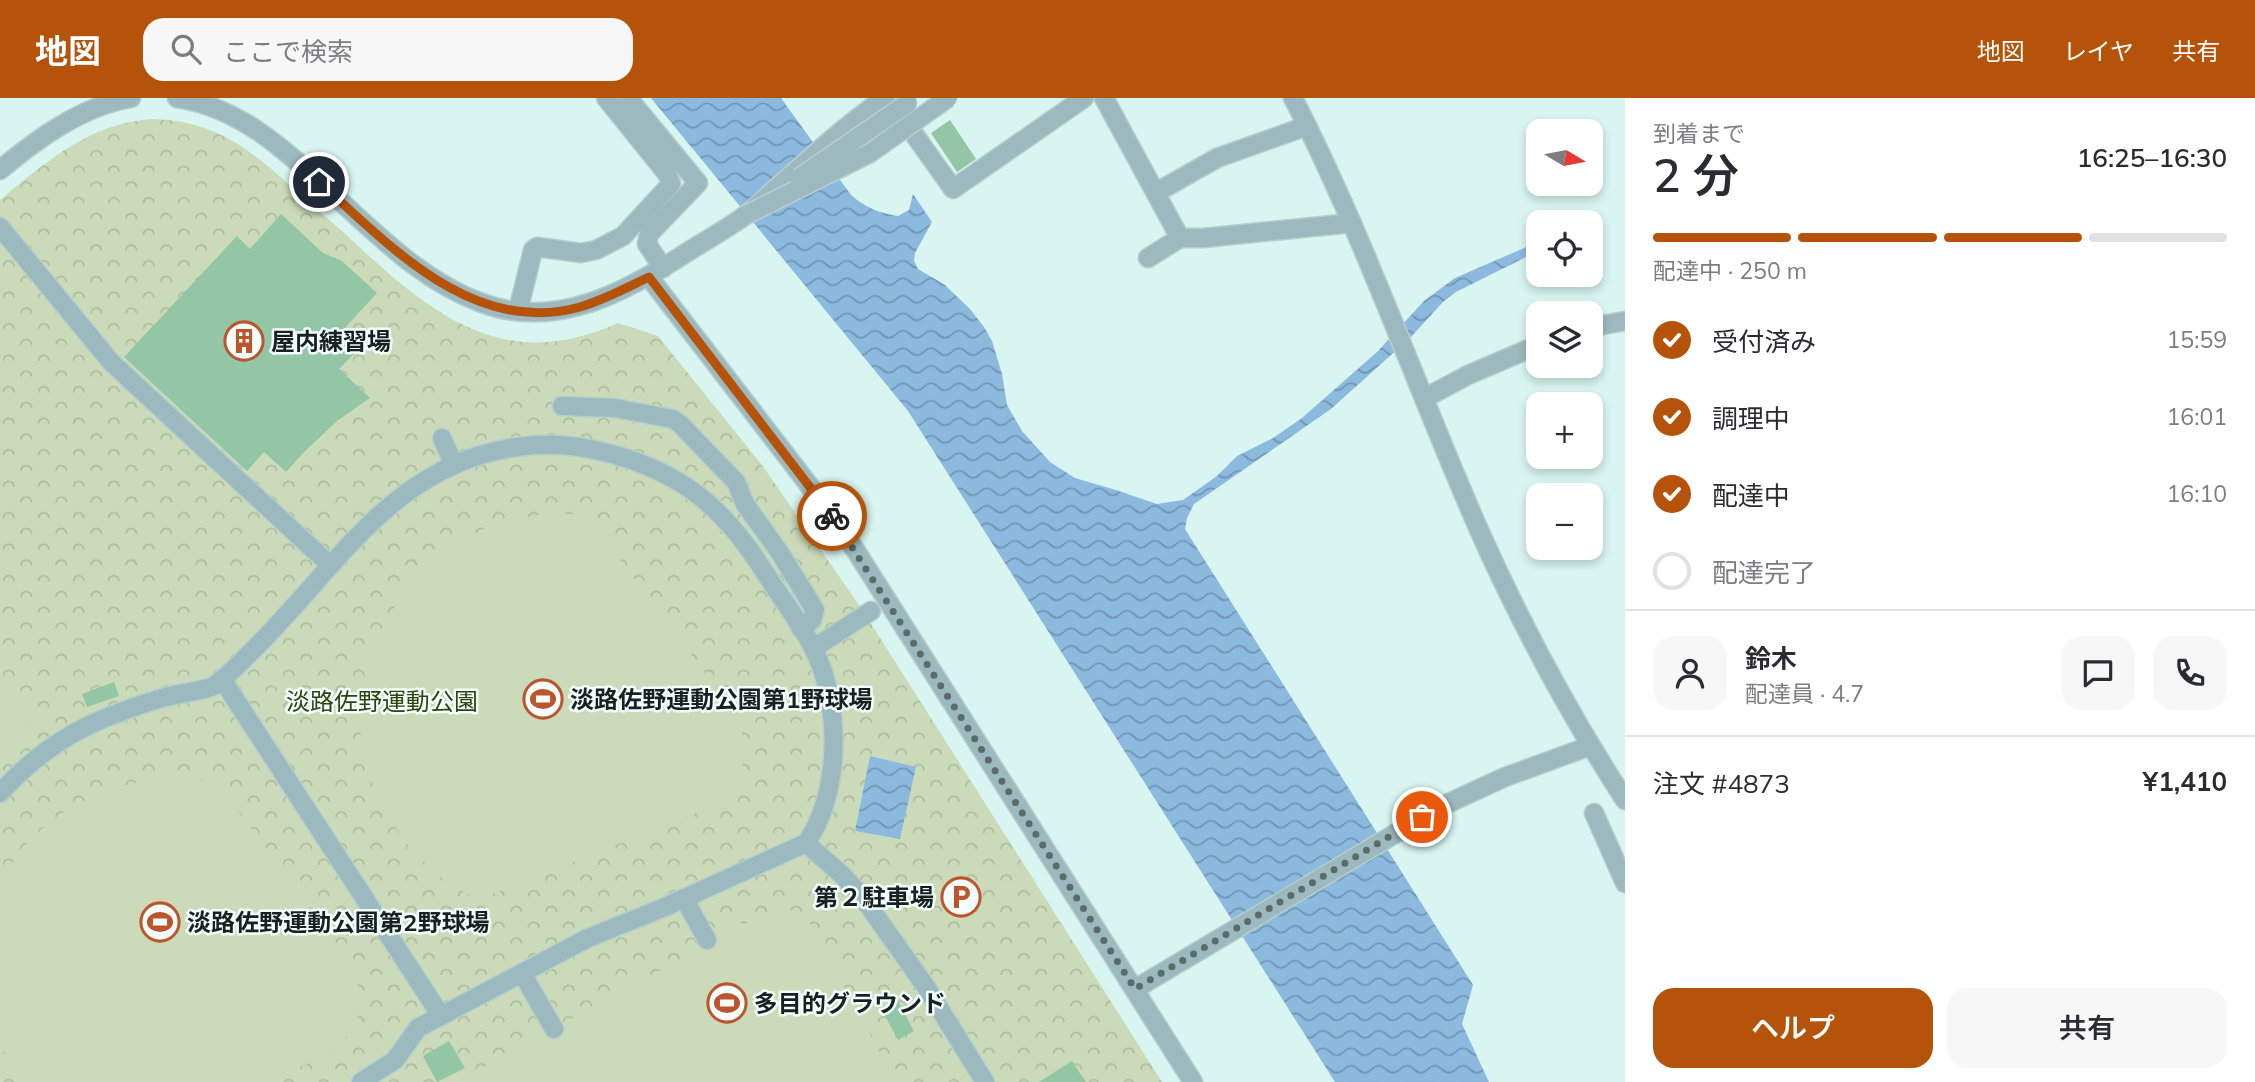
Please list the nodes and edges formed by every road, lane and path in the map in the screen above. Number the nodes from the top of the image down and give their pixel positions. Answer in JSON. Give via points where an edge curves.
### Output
{"nodes":[{"id":1,"x":131,"y":98,"type":"edge"},
{"id":2,"x":177,"y":98,"type":"edge"},
{"id":3,"x":606,"y":98,"type":"edge"},
{"id":4,"x":628,"y":98,"type":"edge"},
{"id":5,"x":887,"y":98,"type":"edge"},
{"id":6,"x":916,"y":98,"type":"edge"},
{"id":7,"x":948,"y":98,"type":"edge"},
{"id":8,"x":1084,"y":98,"type":"edge"},
{"id":9,"x":1104,"y":98,"type":"edge"},
{"id":10,"x":1293,"y":98,"type":"edge"},
{"id":11,"x":1307,"y":126,"type":"junction"},
{"id":12,"x":0,"y":170,"type":"edge"},
{"id":13,"x":1157,"y":192,"type":"junction"},
{"id":14,"x":744,"y":216,"type":"junction"},
{"id":15,"x":1352,"y":223,"type":"junction"},
{"id":16,"x":9,"y":232,"type":"edge"},
{"id":17,"x":1180,"y":237,"type":"junction"},
{"id":18,"x":1148,"y":258,"type":"dead end"},
{"id":19,"x":656,"y":273,"type":"junction"},
{"id":20,"x":518,"y":311,"type":"junction"},
{"id":21,"x":1625,"y":321,"type":"edge"},
{"id":22,"x":1603,"y":325,"type":"edge"},
{"id":23,"x":1526,"y":350,"type":"edge"},
{"id":24,"x":1425,"y":398,"type":"junction"},
{"id":25,"x":562,"y":406,"type":"dead end"},
{"id":26,"x":442,"y":438,"type":"dead end"},
{"id":27,"x":454,"y":465,"type":"junction"},
{"id":28,"x":330,"y":565,"type":"junction"},
{"id":29,"x":871,"y":611,"type":"dead end"},
{"id":30,"x":801,"y":629,"type":"junction"},
{"id":31,"x":814,"y":648,"type":"junction"},
{"id":32,"x":222,"y":680,"type":"junction"},
{"id":33,"x":1590,"y":746,"type":"junction"},
{"id":34,"x":0,"y":793,"type":"edge"},
{"id":35,"x":1625,"y":800,"type":"edge"},
{"id":36,"x":1594,"y":813,"type":"dead end"},
{"id":37,"x":806,"y":843,"type":"junction"},
{"id":38,"x":1625,"y":883,"type":"edge"},
{"id":39,"x":684,"y":898,"type":"junction"},
{"id":40,"x":707,"y":940,"type":"dead end"},
{"id":41,"x":522,"y":973,"type":"junction"},
{"id":42,"x":1135,"y":989,"type":"junction"},
{"id":43,"x":441,"y":1016,"type":"junction"},
{"id":44,"x":554,"y":1029,"type":"dead end"},
{"id":45,"x":361,"y":1082,"type":"edge"},
{"id":46,"x":985,"y":1082,"type":"edge"},
{"id":47,"x":1192,"y":1082,"type":"edge"}],
"edges":[{"from":1,"to":12,"type":"street","via":[[56,129]]},
{"from":2,"to":20,"type":"street","via":[[228,112],[268,138],[392,248],[434,279],[484,304]]},
{"from":3,"to":20,"type":"street","via":[[671,184],[623,236],[596,250],[533,250]]},
{"from":4,"to":19,"type":"street","via":[[698,183],[649,234],[647,244]]},
{"from":5,"to":8,"type":"street","via":[[953,189]]},
{"from":5,"to":14,"type":"street","bridge":true,"via":[[851,122]]},
{"from":6,"to":14,"type":"street","bridge":true},
{"from":7,"to":14,"type":"street","bridge":true,"via":[[870,153]]},
{"from":9,"to":13,"type":"street"},
{"from":10,"to":11,"type":"street"},
{"from":11,"to":13,"type":"street","via":[[1217,158]]},
{"from":11,"to":15,"type":"street"},
{"from":13,"to":17,"type":"street"},
{"from":14,"to":19,"type":"street"},
{"from":15,"to":17,"type":"street"},
{"from":15,"to":24,"type":"street"},
{"from":16,"to":28,"type":"street","via":[[102,337],[111,362],[280,511]]},
{"from":17,"to":18,"type":"street"},
{"from":19,"to":20,"type":"street","via":[[579,307]]},
{"from":19,"to":42,"type":"street","via":[[848,539]]},
{"from":21,"to":22,"type":"street"},
{"from":23,"to":24,"type":"street"},
{"from":24,"to":33,"type":"street","via":[[1504,584]]},
{"from":25,"to":30,"type":"street","via":[[615,408],[673,419],[686,429],[736,482],[746,505],[815,610],[812,620]]},
{"from":26,"to":27,"type":"street"},
{"from":27,"to":28,"type":"street","via":[[401,495]]},
{"from":27,"to":30,"type":"street","via":[[497,451],[558,445],[641,464],[695,493],[738,534]]},
{"from":28,"to":32,"type":"street","via":[[281,623]]},
{"from":29,"to":31,"type":"street"},
{"from":30,"to":31,"type":"street"},
{"from":31,"to":37,"type":"street","via":[[829,695],[834,747],[827,795]]},
{"from":32,"to":34,"type":"street","via":[[212,688],[182,692],[89,723],[33,760]]},
{"from":32,"to":43,"type":"street"},
{"from":33,"to":35,"type":"street"},
{"from":33,"to":42,"type":"street","via":[[1485,785],[1438,808]]},
{"from":36,"to":38,"type":"street"},
{"from":37,"to":39,"type":"street"},
{"from":37,"to":46,"type":"street","via":[[861,895]]},
{"from":39,"to":40,"type":"street"},
{"from":39,"to":41,"type":"street","via":[[588,938]]},
{"from":41,"to":43,"type":"street"},
{"from":41,"to":44,"type":"street"},
{"from":42,"to":47,"type":"street"},
{"from":43,"to":45,"type":"street","via":[[418,1028],[395,1060]]}]}
